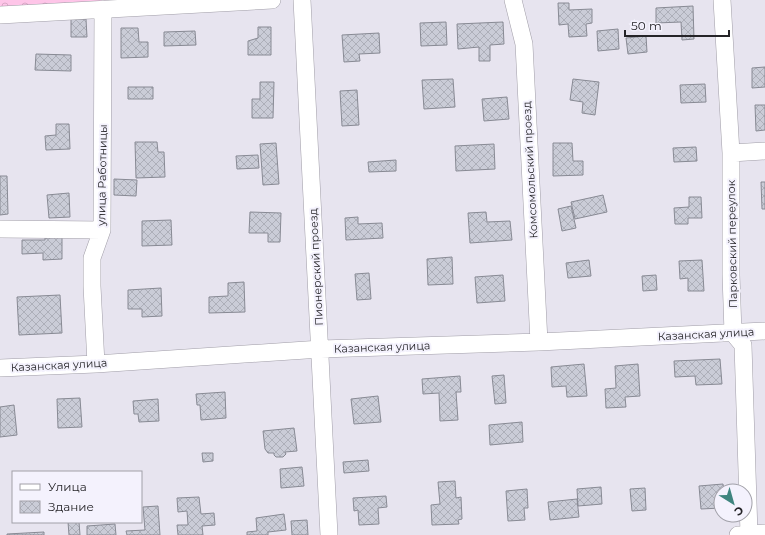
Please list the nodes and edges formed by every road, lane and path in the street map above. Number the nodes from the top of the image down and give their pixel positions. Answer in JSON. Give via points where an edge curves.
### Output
{"nodes":[{"id":1,"x":272,"y":0,"type":"edge"},
{"id":2,"x":302,"y":0,"type":"edge"},
{"id":3,"x":513,"y":0,"type":"edge"},
{"id":4,"x":722,"y":0,"type":"edge"},
{"id":5,"x":103,"y":9,"type":"junction"},
{"id":6,"x":0,"y":15,"type":"edge"},
{"id":7,"x":765,"y":152,"type":"edge"},
{"id":8,"x":731,"y":153,"type":"junction"},
{"id":9,"x":0,"y":229,"type":"edge"},
{"id":10,"x":102,"y":230,"type":"junction"},
{"id":11,"x":765,"y":331,"type":"edge"},
{"id":12,"x":733,"y":333,"type":"junction"},
{"id":13,"x":539,"y":342,"type":"junction"},
{"id":14,"x":321,"y":349,"type":"junction"},
{"id":15,"x":96,"y":364,"type":"junction"},
{"id":16,"x":0,"y":368,"type":"edge"},
{"id":17,"x":751,"y":534,"type":"edge"},
{"id":18,"x":330,"y":535,"type":"edge"}],
"edges":[{"from":1,"to":5,"type":"street"},
{"from":2,"to":14,"type":"street","name":"Пионерский проезд"},
{"from":3,"to":13,"type":"street","name":"Комсомольский проезд","via":[[524,44]]},
{"from":4,"to":8,"type":"street","name":"Парковский переулок"},
{"from":5,"to":6,"type":"street"},
{"from":5,"to":10,"type":"street","name":"улица Работницы"},
{"from":7,"to":8,"type":"street"},
{"from":8,"to":12,"type":"street","name":"Парковский переулок"},
{"from":9,"to":10,"type":"street"},
{"from":10,"to":15,"type":"street","name":"улица Работницы","via":[[92,258]]},
{"from":11,"to":12,"type":"street","name":"Казанская улица"},
{"from":12,"to":13,"type":"street","name":"Казанская улица"},
{"from":12,"to":17,"type":"street","name":"Парковский переулок","via":[[743,345]]},
{"from":13,"to":14,"type":"street","name":"Казанская улица"},
{"from":14,"to":15,"type":"street","name":"Казанская улица"},
{"from":14,"to":18,"type":"street","name":"Пионерский проезд"},
{"from":15,"to":16,"type":"street","name":"Казанская улица"}]}
